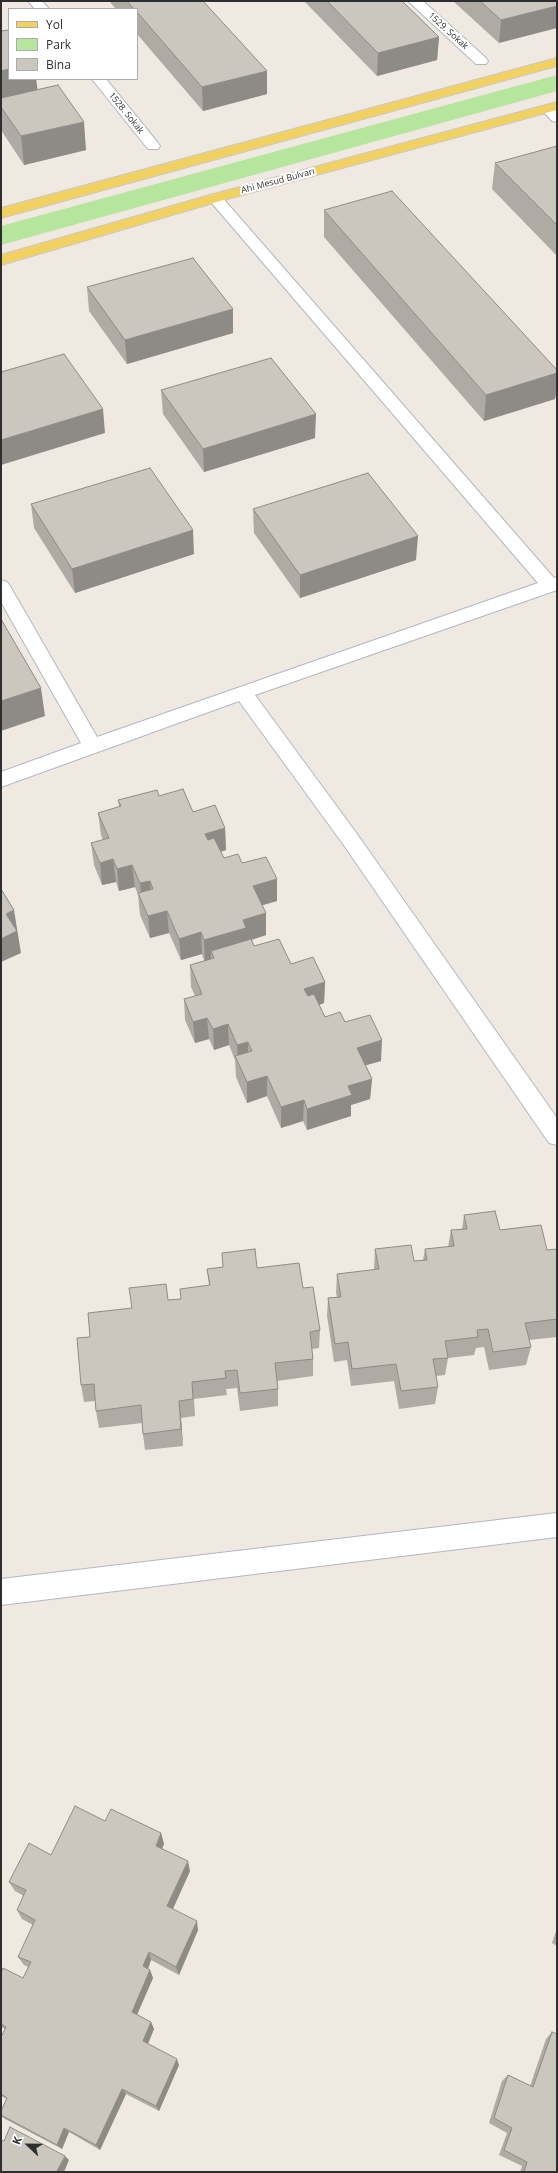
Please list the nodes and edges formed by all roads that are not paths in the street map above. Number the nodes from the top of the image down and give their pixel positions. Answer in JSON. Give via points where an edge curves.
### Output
{"nodes":[{"id":1,"x":416,"y":1,"type":"edge"},
{"id":2,"x":481,"y":61,"type":"dead end"},
{"id":3,"x":557,"y":62,"type":"edge"},
{"id":4,"x":99,"y":80,"type":"edge"},
{"id":5,"x":554,"y":111,"type":"edge"},
{"id":6,"x":153,"y":146,"type":"dead end"},
{"id":7,"x":215,"y":198,"type":"junction"},
{"id":8,"x":1,"y":213,"type":"edge"},
{"id":9,"x":1,"y":260,"type":"edge"},
{"id":10,"x":553,"y":584,"type":"edge"},
{"id":11,"x":1,"y":586,"type":"edge"},
{"id":12,"x":243,"y":693,"type":"junction"},
{"id":13,"x":93,"y":747,"type":"junction"},
{"id":14,"x":1,"y":780,"type":"edge"},
{"id":15,"x":557,"y":1136,"type":"edge"},
{"id":16,"x":557,"y":1525,"type":"edge"},
{"id":17,"x":1,"y":1592,"type":"edge"}],
"edges":[{"from":1,"to":2,"type":"street","name":"1529. Sokak"},
{"from":3,"to":8,"type":"main road"},
{"from":4,"to":6,"type":"street","name":"1528. Sokak"},
{"from":5,"to":7,"type":"main road","name":"Ahi Mesud Bulvarı"},
{"from":7,"to":9,"type":"main road","name":"Ahi Mesud Bulvarı"},
{"from":7,"to":10,"type":"street"},
{"from":10,"to":12,"type":"street"},
{"from":11,"to":13,"type":"street"},
{"from":12,"to":13,"type":"street"},
{"from":12,"to":15,"type":"street","via":[[350,838]]},
{"from":13,"to":14,"type":"street"},
{"from":16,"to":17,"type":"street"}]}
